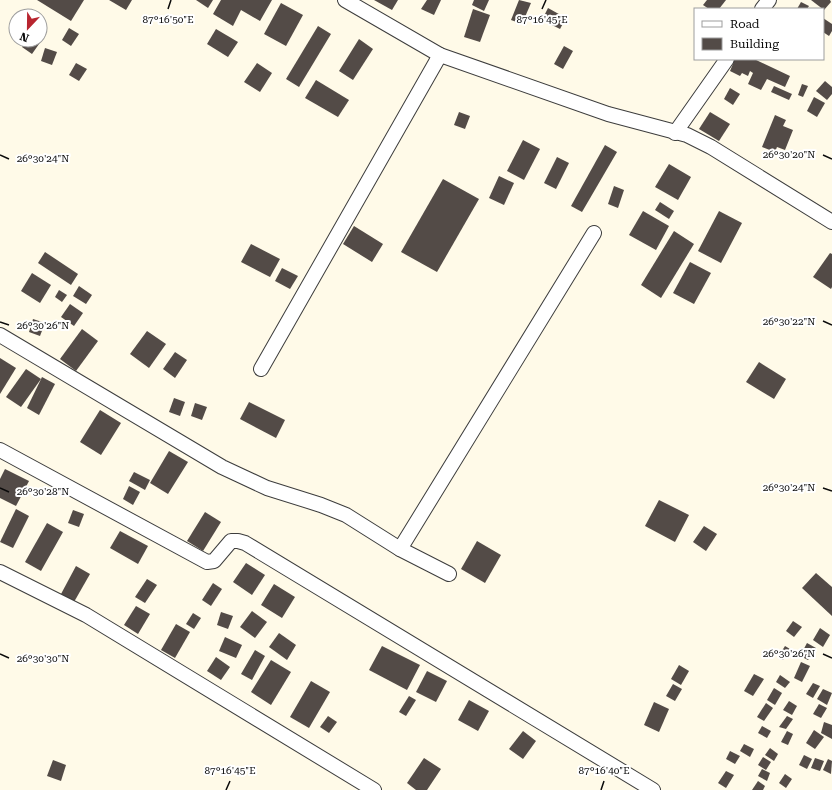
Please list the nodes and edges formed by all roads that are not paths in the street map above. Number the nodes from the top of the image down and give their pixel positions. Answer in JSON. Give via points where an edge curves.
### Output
{"nodes":[{"id":1,"x":769,"y":0,"type":"edge"},
{"id":2,"x":350,"y":1,"type":"edge"},
{"id":3,"x":763,"y":8,"type":"edge"},
{"id":4,"x":440,"y":55,"type":"junction"},
{"id":5,"x":726,"y":60,"type":"edge"},
{"id":6,"x":675,"y":133,"type":"junction"},
{"id":7,"x":832,"y":222,"type":"edge"},
{"id":8,"x":594,"y":233,"type":"dead end"},
{"id":9,"x":0,"y":334,"type":"edge"},
{"id":10,"x":261,"y":368,"type":"dead end"},
{"id":11,"x":0,"y":450,"type":"edge"},
{"id":12,"x":400,"y":549,"type":"junction"},
{"id":13,"x":0,"y":572,"type":"edge"},
{"id":14,"x":449,"y":574,"type":"dead end"},
{"id":15,"x":374,"y":790,"type":"edge"},
{"id":16,"x":653,"y":790,"type":"edge"}],
"edges":[{"from":1,"to":3,"type":"street"},
{"from":2,"to":4,"type":"street"},
{"from":4,"to":6,"type":"street","via":[[608,114]]},
{"from":4,"to":10,"type":"street"},
{"from":5,"to":6,"type":"street"},
{"from":6,"to":7,"type":"street","via":[[711,147]]},
{"from":8,"to":12,"type":"street"},
{"from":9,"to":12,"type":"street","via":[[222,467],[267,488],[346,515]]},
{"from":11,"to":16,"type":"street","via":[[207,562],[214,562],[231,541],[245,543]]},
{"from":12,"to":14,"type":"street"},
{"from":13,"to":15,"type":"street","via":[[86,615]]}]}
